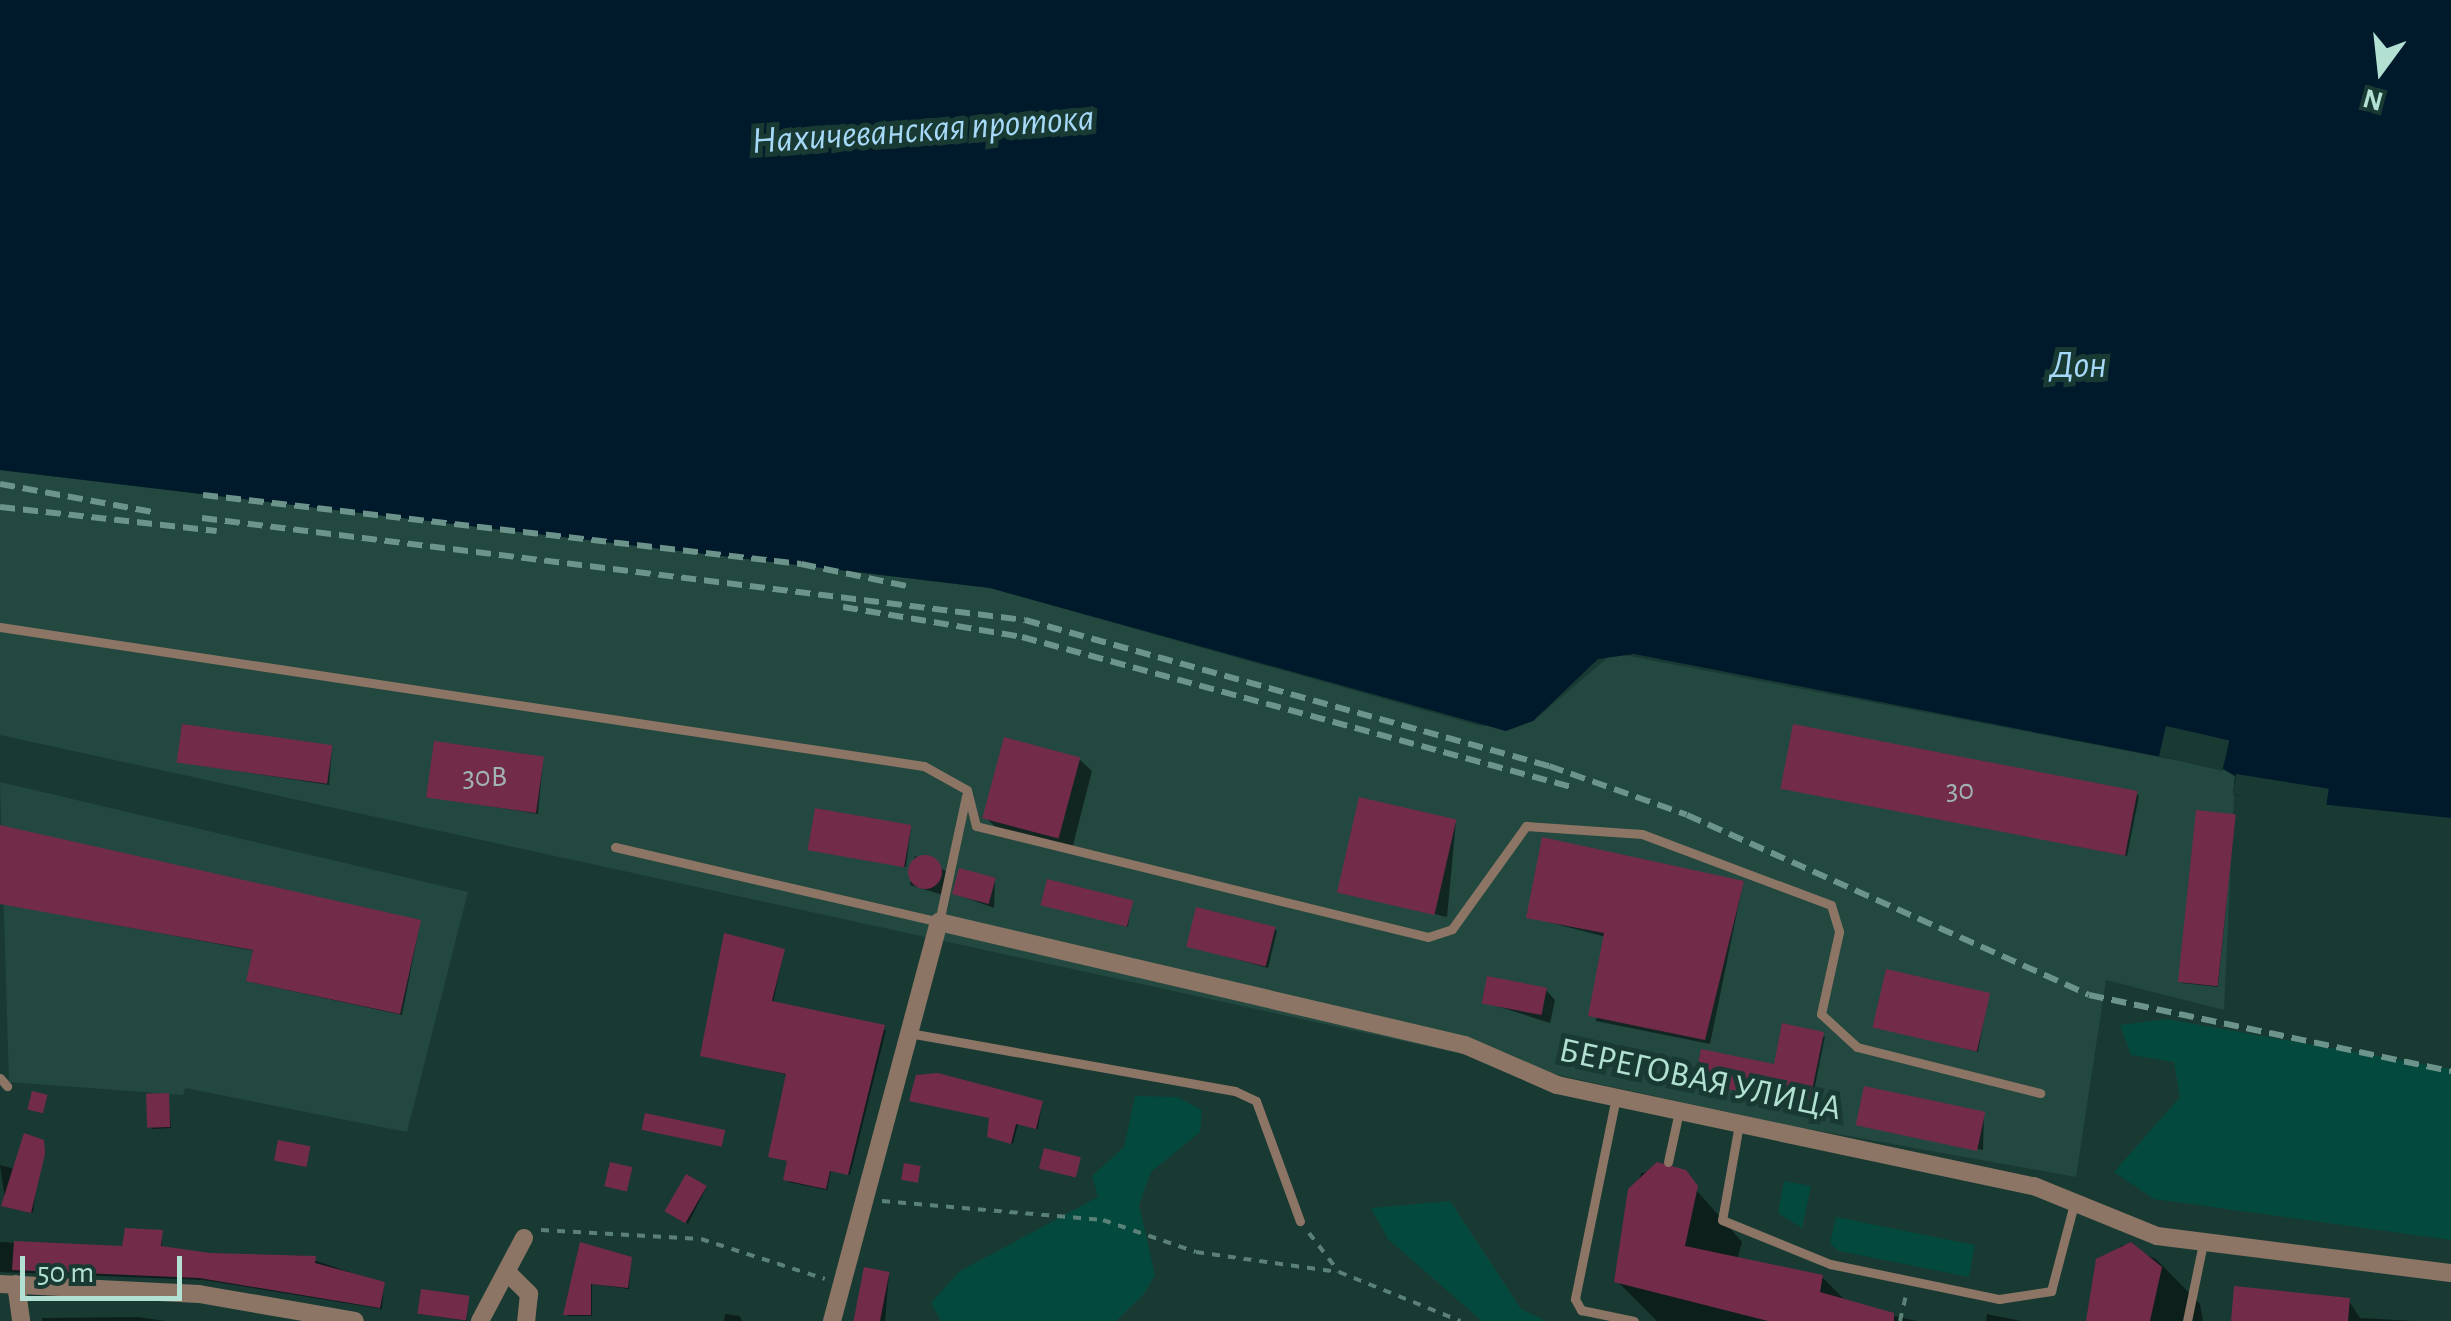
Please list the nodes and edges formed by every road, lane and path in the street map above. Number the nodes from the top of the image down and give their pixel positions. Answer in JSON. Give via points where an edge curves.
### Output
{"nodes":[{"id":1,"x":0,"y":627,"type":"edge"},
{"id":2,"x":967,"y":790,"type":"junction"},
{"id":3,"x":615,"y":847,"type":"dead end"},
{"id":4,"x":939,"y":922,"type":"junction"},
{"id":5,"x":909,"y":1033,"type":"junction"},
{"id":6,"x":2040,"y":1094,"type":"dead end"},
{"id":7,"x":1616,"y":1097,"type":"junction"},
{"id":8,"x":1679,"y":1110,"type":"junction"},
{"id":9,"x":1740,"y":1124,"type":"junction"},
{"id":10,"x":1668,"y":1162,"type":"dead end"},
{"id":11,"x":862,"y":1198,"type":"junction"},
{"id":12,"x":2075,"y":1201,"type":"junction"},
{"id":13,"x":1300,"y":1221,"type":"joint"},
{"id":14,"x":524,"y":1238,"type":"joint"},
{"id":15,"x":2203,"y":1243,"type":"junction"},
{"id":16,"x":508,"y":1272,"type":"junction"},
{"id":17,"x":1340,"y":1272,"type":"junction"},
{"id":18,"x":2451,"y":1273,"type":"edge"},
{"id":19,"x":1909,"y":1280,"type":"junction"},
{"id":20,"x":8,"y":1284,"type":"edge"},
{"id":21,"x":839,"y":1284,"type":"junction"},
{"id":22,"x":21,"y":1321,"type":"edge"},
{"id":23,"x":355,"y":1321,"type":"edge"},
{"id":24,"x":480,"y":1321,"type":"edge"},
{"id":25,"x":526,"y":1321,"type":"edge"},
{"id":26,"x":832,"y":1321,"type":"edge"},
{"id":27,"x":1460,"y":1321,"type":"edge"},
{"id":28,"x":1634,"y":1321,"type":"edge"},
{"id":29,"x":1900,"y":1321,"type":"edge"},
{"id":30,"x":2187,"y":1321,"type":"edge"}],
"edges":[{"from":1,"to":2,"type":"lane","via":[[924,766]]},
{"from":2,"to":4,"type":"lane"},
{"from":2,"to":6,"type":"lane","via":[[976,826],[1428,937],[1452,929],[1526,826],[1642,834],[1831,905],[1839,932],[1820,1014],[1857,1047]]},
{"from":3,"to":4,"type":"lane"},
{"from":4,"to":5,"type":"street"},
{"from":4,"to":7,"type":"street","name":"БЕРЕГОВАЯ УЛИЦА","via":[[1465,1045],[1503,1067]]},
{"from":5,"to":11,"type":"street"},
{"from":5,"to":13,"type":"lane","via":[[1245,1096],[1256,1102]]},
{"from":7,"to":8,"type":"street","name":"БЕРЕГОВАЯ УЛИЦА"},
{"from":7,"to":28,"type":"lane","via":[[1574,1299],[1582,1310]]},
{"from":8,"to":9,"type":"street","name":"БЕРЕГОВАЯ УЛИЦА"},
{"from":8,"to":10,"type":"lane"},
{"from":9,"to":12,"type":"street","name":"БЕРЕГОВАЯ УЛИЦА"},
{"from":9,"to":19,"type":"lane","via":[[1722,1220],[1830,1264]]},
{"from":11,"to":17,"type":"path","via":[[1103,1220],[1196,1252]]},
{"from":11,"to":21,"type":"street"},
{"from":12,"to":15,"type":"street","name":"БЕРЕГОВАЯ УЛИЦА","via":[[2135,1236]]},
{"from":12,"to":19,"type":"lane","via":[[2056,1289],[2000,1299]]},
{"from":13,"to":17,"type":"path"},
{"from":14,"to":16,"type":"street"},
{"from":14,"to":21,"type":"path","via":[[558,1228],[701,1238]]},
{"from":15,"to":18,"type":"street","name":"БЕРЕГОВАЯ УЛИЦА"},
{"from":15,"to":30,"type":"lane"},
{"from":16,"to":24,"type":"street"},
{"from":16,"to":25,"type":"street","via":[[529,1294]]},
{"from":17,"to":27,"type":"path"},
{"from":19,"to":29,"type":"path"},
{"from":20,"to":22,"type":"street"},
{"from":20,"to":23,"type":"street","via":[[199,1294]]},
{"from":21,"to":26,"type":"street"}]}
